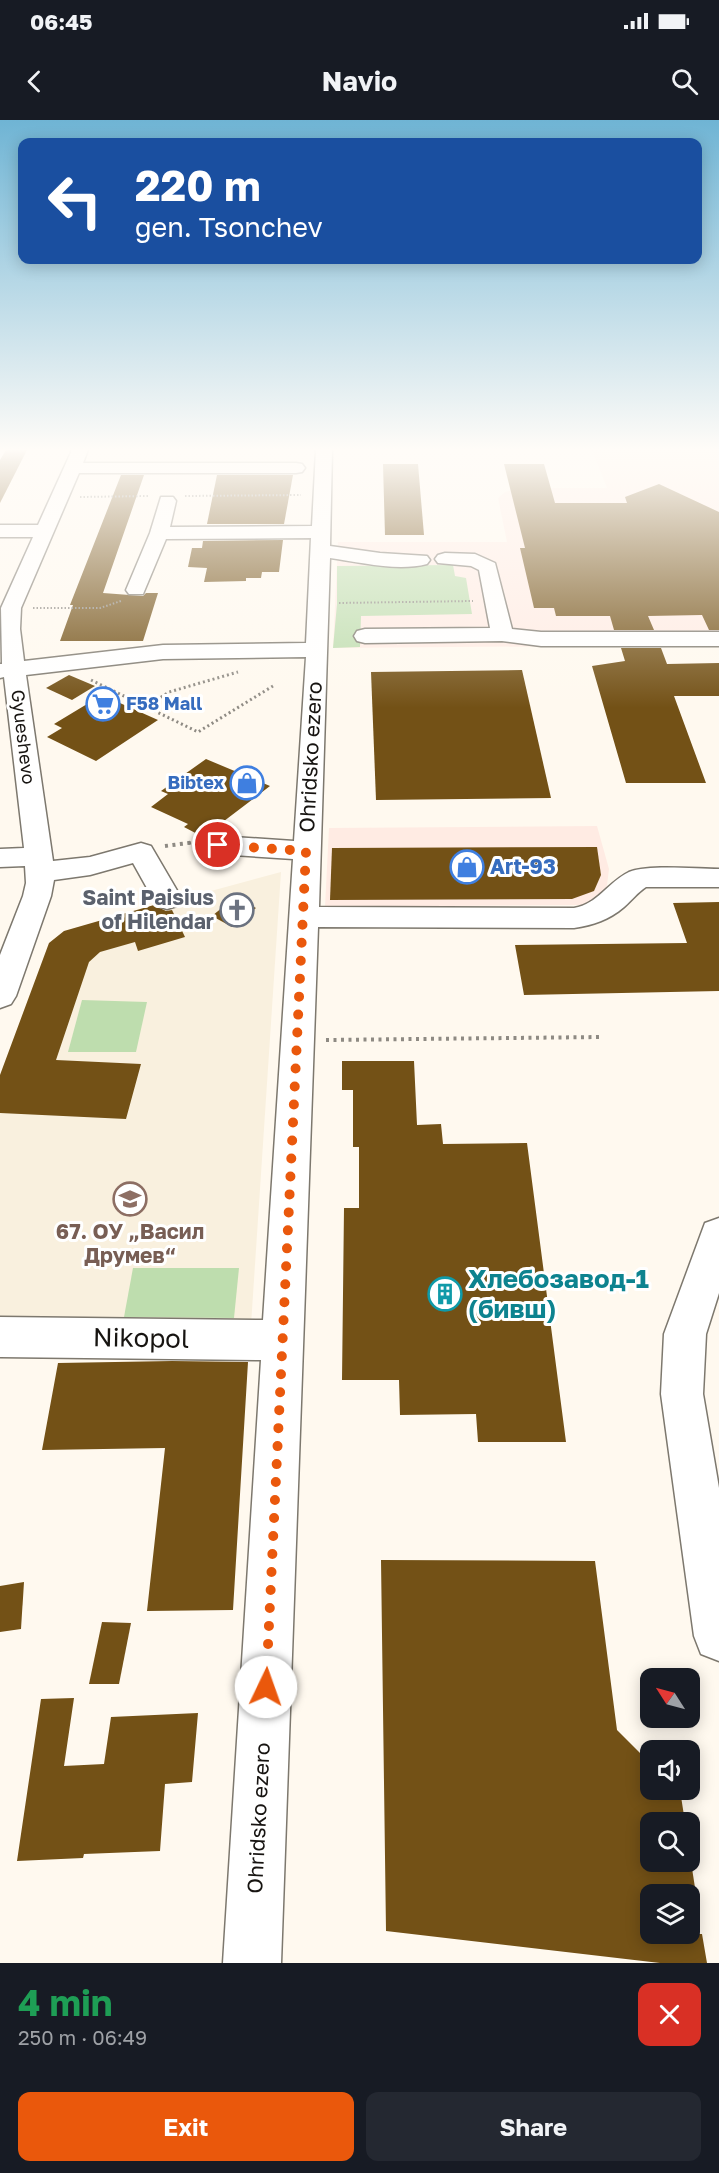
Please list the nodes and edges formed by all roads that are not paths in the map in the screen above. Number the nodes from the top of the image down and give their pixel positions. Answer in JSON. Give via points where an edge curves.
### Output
{"nodes":[{"id":1,"x":42,"y":536,"type":"edge"},
{"id":2,"x":158,"y":536,"type":"edge"},
{"id":3,"x":220,"y":536,"type":"edge"},
{"id":4,"x":321,"y":536,"type":"edge"},
{"id":5,"x":321,"y":541,"type":"junction"},
{"id":6,"x":445,"y":559,"type":"dead end"},
{"id":7,"x":420,"y":560,"type":"dead end"},
{"id":8,"x":136,"y":590,"type":"road end"},
{"id":9,"x":502,"y":634,"type":"junction"},
{"id":10,"x":366,"y":636,"type":"dead end"},
{"id":11,"x":719,"y":639,"type":"edge"},
{"id":12,"x":317,"y":650,"type":"junction"},
{"id":13,"x":7,"y":670,"type":"edge"},
{"id":14,"x":0,"y":762,"type":"edge"},
{"id":15,"x":27,"y":762,"type":"junction"},
{"id":16,"x":218,"y":845,"type":"road end"},
{"id":17,"x":306,"y":851,"type":"junction"},
{"id":18,"x":0,"y":858,"type":"edge"},
{"id":19,"x":39,"y":864,"type":"junction"},
{"id":20,"x":719,"y":878,"type":"edge"},
{"id":21,"x":167,"y":899,"type":"dead end"},
{"id":22,"x":304,"y":917,"type":"junction"},
{"id":23,"x":1,"y":992,"type":"edge"},
{"id":24,"x":719,"y":1235,"type":"edge"},
{"id":25,"x":0,"y":1337,"type":"edge"},
{"id":26,"x":281,"y":1340,"type":"junction"},
{"id":27,"x":719,"y":1636,"type":"edge"},
{"id":28,"x":252,"y":1963,"type":"edge"}],
"edges":[{"from":1,"to":13,"type":"street","name":"Gyueshevo","via":[[11,608]]},
{"from":2,"to":8,"type":"street"},
{"from":3,"to":5,"type":"street"},
{"from":4,"to":5,"type":"street","name":"Ohridsko ezero"},
{"from":5,"to":7,"type":"street","via":[[380,559]]},
{"from":5,"to":12,"type":"street","name":"Ohridsko ezero"},
{"from":6,"to":9,"type":"street","via":[[475,560],[488,567]]},
{"from":9,"to":10,"type":"street"},
{"from":9,"to":11,"type":"street","via":[[540,639]]},
{"from":12,"to":13,"type":"street","via":[[163,652]]},
{"from":12,"to":17,"type":"street","name":"Ohridsko ezero"},
{"from":13,"to":15,"type":"street","name":"Gyueshevo"},
{"from":14,"to":15,"type":"street"},
{"from":15,"to":19,"type":"street","name":"Gyueshevo"},
{"from":16,"to":17,"type":"street"},
{"from":17,"to":22,"type":"street","name":"Ohridsko ezero"},
{"from":18,"to":19,"type":"street"},
{"from":19,"to":21,"type":"street","via":[[90,866],[141,852]]},
{"from":19,"to":23,"type":"street","name":"Gyueshevo","via":[[36,896]]},
{"from":20,"to":22,"type":"street","via":[[641,878],[591,915],[574,918]]},
{"from":22,"to":26,"type":"street","name":"Ohridsko ezero"},
{"from":24,"to":27,"type":"street","via":[[685,1334],[682,1394]]},
{"from":25,"to":26,"type":"street","name":"Nikopol"},
{"from":26,"to":28,"type":"street","name":"Ohridsko ezero"}]}
